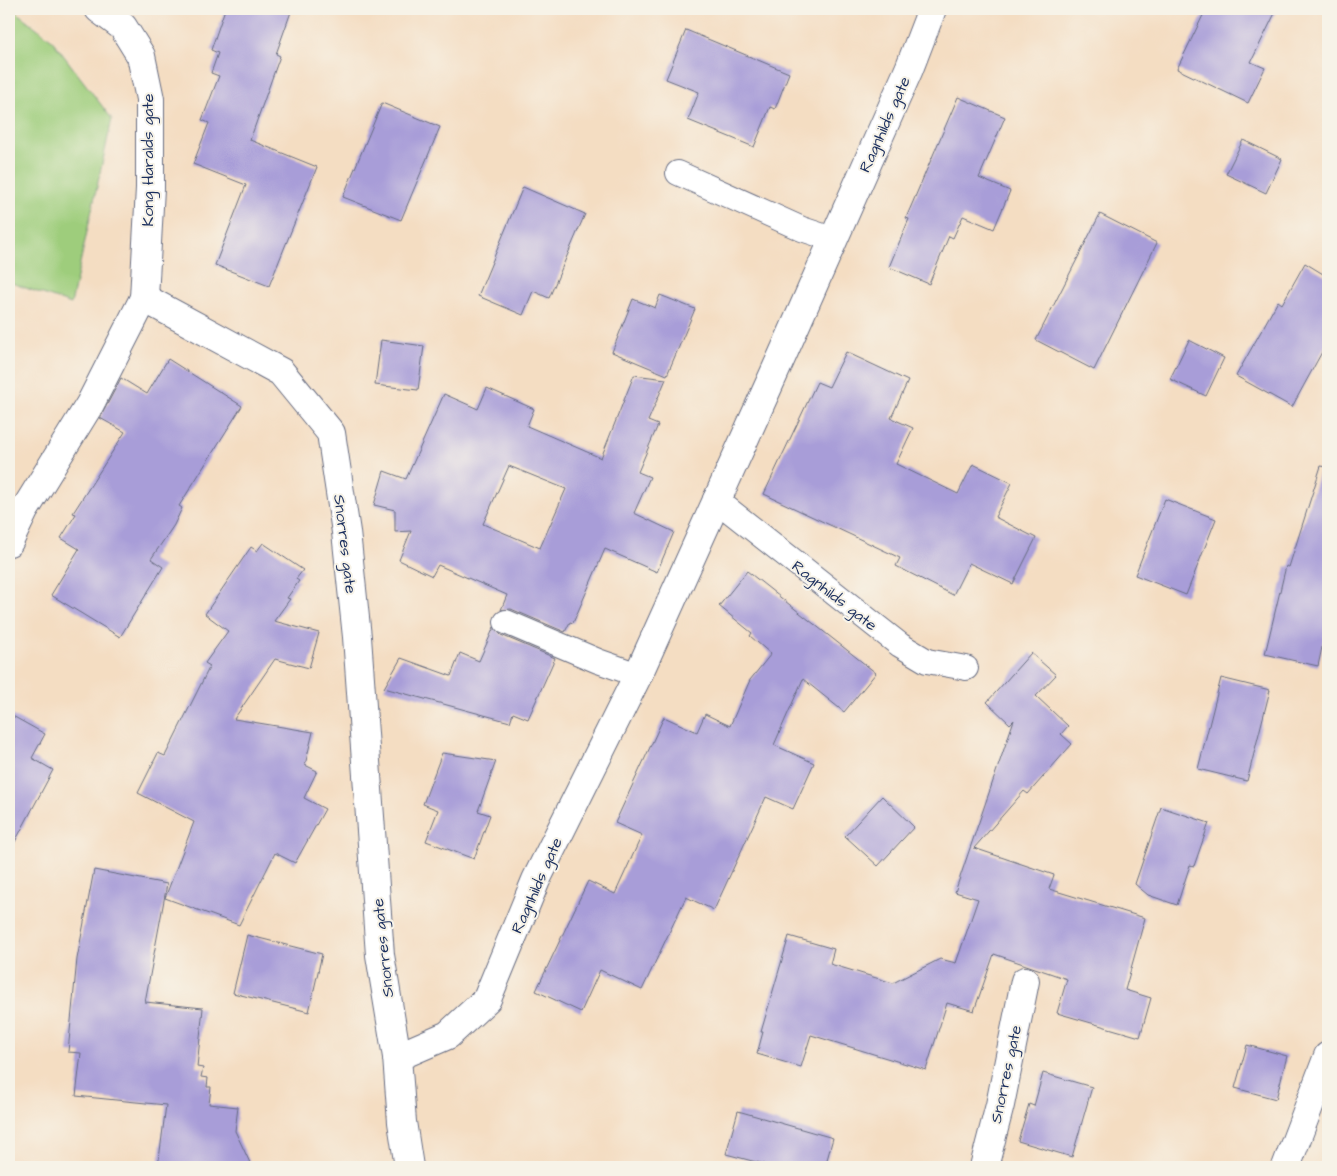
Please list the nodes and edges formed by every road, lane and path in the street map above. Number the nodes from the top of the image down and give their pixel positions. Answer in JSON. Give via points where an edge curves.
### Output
{"nodes":[{"id":1,"x":99,"y":9,"type":"edge"},
{"id":2,"x":932,"y":9,"type":"edge"},
{"id":3,"x":129,"y":18,"type":"edge"},
{"id":4,"x":678,"y":173,"type":"dead end"},
{"id":5,"x":832,"y":239,"type":"junction"},
{"id":6,"x":144,"y":298,"type":"junction"},
{"id":7,"x":715,"y":499,"type":"junction"},
{"id":8,"x":16,"y":507,"type":"edge"},
{"id":9,"x":9,"y":542,"type":"edge"},
{"id":10,"x":506,"y":622,"type":"dead end"},
{"id":11,"x":966,"y":668,"type":"dead end"},
{"id":12,"x":638,"y":675,"type":"junction"},
{"id":13,"x":1025,"y":981,"type":"dead end"},
{"id":14,"x":1328,"y":1056,"type":"edge"},
{"id":15,"x":397,"y":1057,"type":"junction"},
{"id":16,"x":409,"y":1167,"type":"edge"},
{"id":17,"x":984,"y":1167,"type":"edge"},
{"id":18,"x":1286,"y":1167,"type":"edge"}],
"edges":[{"from":1,"to":3,"type":"street","name":"Kong Haralds gate"},
{"from":2,"to":5,"type":"street","name":"Ragnhilds gate","via":[[909,69]]},
{"from":3,"to":6,"type":"street","name":"Kong Haralds gate","via":[[150,99],[150,188]]},
{"from":4,"to":5,"type":"lane","via":[[802,229]]},
{"from":5,"to":7,"type":"street","name":"Ragnhilds gate"},
{"from":6,"to":8,"type":"street","via":[[90,404]]},
{"from":6,"to":15,"type":"street","name":"Snorres gate","via":[[282,372],[331,433],[357,637],[380,955]]},
{"from":7,"to":11,"type":"lane","name":"Ragnhilds gate","via":[[900,645],[927,661]]},
{"from":7,"to":12,"type":"street","name":"Ragnhilds gate"},
{"from":8,"to":9,"type":"street"},
{"from":10,"to":12,"type":"lane"},
{"from":12,"to":15,"type":"street","name":"Ragnhilds gate","via":[[536,880],[487,999],[448,1036]]},
{"from":13,"to":17,"type":"street","name":"Snorres gate"},
{"from":14,"to":18,"type":"street"},
{"from":15,"to":16,"type":"street","name":"Snorres gate"}]}
